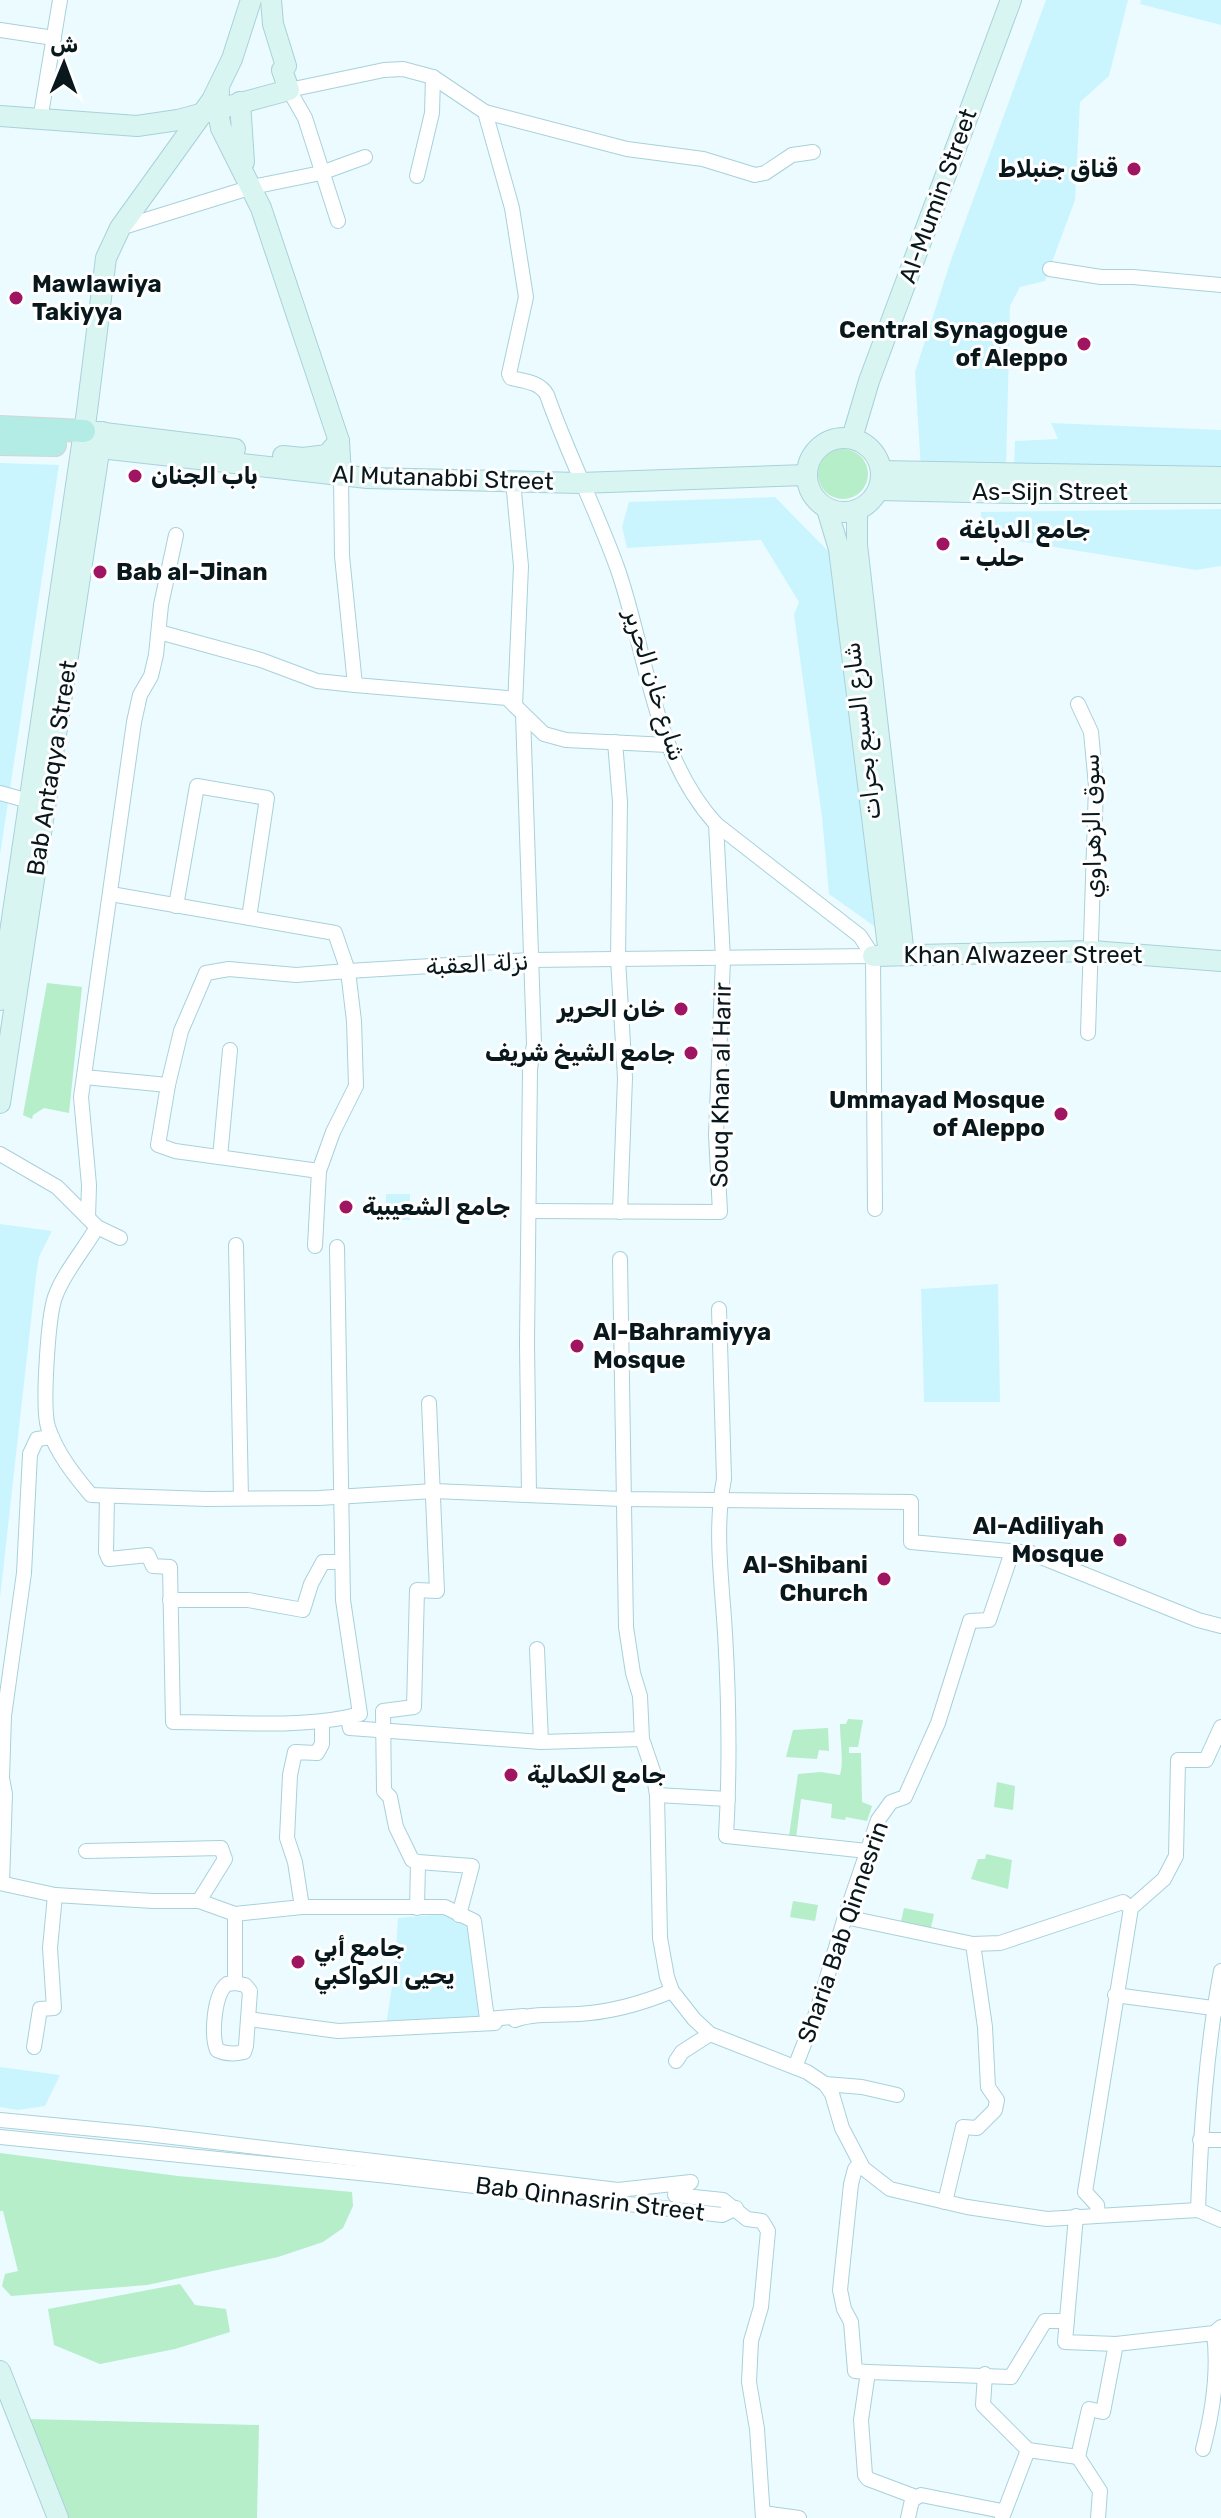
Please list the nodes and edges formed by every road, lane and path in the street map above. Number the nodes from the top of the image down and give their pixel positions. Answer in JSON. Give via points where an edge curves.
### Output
{"nodes":[{"id":1,"x":60,"y":0,"type":"edge"},
{"id":2,"x":251,"y":0,"type":"edge"},
{"id":3,"x":271,"y":0,"type":"edge"},
{"id":4,"x":1011,"y":0,"type":"edge"},
{"id":5,"x":0,"y":30,"type":"edge"},
{"id":6,"x":54,"y":38,"type":"junction"},
{"id":7,"x":433,"y":77,"type":"junction"},
{"id":8,"x":289,"y":90,"type":"junction"},
{"id":9,"x":214,"y":102,"type":"junction"},
{"id":10,"x":240,"y":102,"type":"junction"},
{"id":11,"x":485,"y":112,"type":"junction"},
{"id":12,"x":0,"y":116,"type":"edge"},
{"id":13,"x":40,"y":120,"type":"junction"},
{"id":14,"x":813,"y":152,"type":"dead end"},
{"id":15,"x":365,"y":157,"type":"dead end"},
{"id":16,"x":321,"y":173,"type":"junction"},
{"id":17,"x":417,"y":176,"type":"dead end"},
{"id":18,"x":249,"y":181,"type":"junction"},
{"id":19,"x":338,"y":221,"type":"dead end"},
{"id":20,"x":120,"y":228,"type":"junction"},
{"id":21,"x":1050,"y":269,"type":"dead end"},
{"id":22,"x":1221,"y":285,"type":"edge"},
{"id":23,"x":0,"y":427,"type":"edge"},
{"id":24,"x":852,"y":438,"type":"junction"},
{"id":25,"x":92,"y":439,"type":"junction"},
{"id":26,"x":339,"y":441,"type":"junction"},
{"id":27,"x":0,"y":444,"type":"edge"},
{"id":28,"x":806,"y":475,"type":"junction"},
{"id":29,"x":341,"y":476,"type":"junction"},
{"id":30,"x":1221,"y":477,"type":"edge"},
{"id":31,"x":880,"y":480,"type":"junction"},
{"id":32,"x":513,"y":481,"type":"junction"},
{"id":33,"x":580,"y":483,"type":"junction"},
{"id":34,"x":1221,"y":493,"type":"edge"},
{"id":35,"x":827,"y":509,"type":"junction"},
{"id":36,"x":857,"y":510,"type":"junction"},
{"id":37,"x":176,"y":535,"type":"dead end"},
{"id":38,"x":159,"y":632,"type":"junction"},
{"id":39,"x":355,"y":685,"type":"junction"},
{"id":40,"x":1078,"y":704,"type":"dead end"},
{"id":41,"x":519,"y":710,"type":"junction"},
{"id":42,"x":615,"y":742,"type":"junction"},
{"id":43,"x":668,"y":745,"type":"junction"},
{"id":44,"x":0,"y":793,"type":"edge"},
{"id":45,"x":29,"y":801,"type":"junction"},
{"id":46,"x":716,"y":824,"type":"junction"},
{"id":47,"x":111,"y":894,"type":"junction"},
{"id":48,"x":176,"y":906,"type":"junction"},
{"id":49,"x":249,"y":918,"type":"junction"},
{"id":50,"x":1092,"y":951,"type":"junction"},
{"id":51,"x":889,"y":955,"type":"junction"},
{"id":52,"x":3,"y":959,"type":"edge"},
{"id":53,"x":618,"y":959,"type":"junction"},
{"id":54,"x":723,"y":959,"type":"junction"},
{"id":55,"x":531,"y":960,"type":"junction"},
{"id":56,"x":1221,"y":961,"type":"edge"},
{"id":57,"x":348,"y":971,"type":"junction"},
{"id":58,"x":0,"y":1000,"type":"edge"},
{"id":59,"x":1088,"y":1033,"type":"dead end"},
{"id":60,"x":230,"y":1050,"type":"dead end"},
{"id":61,"x":84,"y":1077,"type":"junction"},
{"id":62,"x":168,"y":1085,"type":"junction"},
{"id":63,"x":0,"y":1103,"type":"edge"},
{"id":64,"x":0,"y":1154,"type":"edge"},
{"id":65,"x":220,"y":1157,"type":"junction"},
{"id":66,"x":319,"y":1171,"type":"junction"},
{"id":67,"x":875,"y":1209,"type":"dead end"},
{"id":68,"x":529,"y":1211,"type":"junction"},
{"id":69,"x":620,"y":1212,"type":"junction"},
{"id":70,"x":92,"y":1223,"type":"junction"},
{"id":71,"x":120,"y":1238,"type":"dead end"},
{"id":72,"x":236,"y":1245,"type":"dead end"},
{"id":73,"x":315,"y":1246,"type":"dead end"},
{"id":74,"x":337,"y":1247,"type":"dead end"},
{"id":75,"x":620,"y":1259,"type":"dead end"},
{"id":76,"x":719,"y":1309,"type":"dead end"},
{"id":77,"x":429,"y":1403,"type":"dead end"},
{"id":78,"x":52,"y":1437,"type":"junction"},
{"id":79,"x":434,"y":1491,"type":"junction"},
{"id":80,"x":529,"y":1495,"type":"junction"},
{"id":81,"x":107,"y":1496,"type":"junction"},
{"id":82,"x":340,"y":1496,"type":"junction"},
{"id":83,"x":241,"y":1498,"type":"junction"},
{"id":84,"x":622,"y":1499,"type":"junction"},
{"id":85,"x":720,"y":1501,"type":"junction"},
{"id":86,"x":1012,"y":1552,"type":"junction"},
{"id":87,"x":342,"y":1562,"type":"junction"},
{"id":88,"x":170,"y":1600,"type":"junction"},
{"id":89,"x":1221,"y":1626,"type":"edge"},
{"id":90,"x":537,"y":1649,"type":"dead end"},
{"id":91,"x":383,"y":1711,"type":"junction"},
{"id":92,"x":354,"y":1716,"type":"junction"},
{"id":93,"x":322,"y":1722,"type":"junction"},
{"id":94,"x":1221,"y":1727,"type":"edge"},
{"id":95,"x":384,"y":1730,"type":"junction"},
{"id":96,"x":642,"y":1739,"type":"junction"},
{"id":97,"x":541,"y":1742,"type":"junction"},
{"id":98,"x":657,"y":1795,"type":"junction"},
{"id":99,"x":728,"y":1799,"type":"junction"},
{"id":100,"x":86,"y":1851,"type":"dead end"},
{"id":101,"x":867,"y":1851,"type":"junction"},
{"id":102,"x":418,"y":1862,"type":"junction"},
{"id":103,"x":1,"y":1883,"type":"edge"},
{"id":104,"x":55,"y":1895,"type":"junction"},
{"id":105,"x":199,"y":1901,"type":"junction"},
{"id":106,"x":302,"y":1907,"type":"junction"},
{"id":107,"x":417,"y":1908,"type":"junction"},
{"id":108,"x":1131,"y":1908,"type":"junction"},
{"id":109,"x":235,"y":1914,"type":"junction"},
{"id":110,"x":459,"y":1915,"type":"junction"},
{"id":111,"x":845,"y":1917,"type":"junction"},
{"id":112,"x":973,"y":1944,"type":"junction"},
{"id":113,"x":1221,"y":1971,"type":"edge"},
{"id":114,"x":235,"y":1983,"type":"junction"},
{"id":115,"x":672,"y":1991,"type":"junction"},
{"id":116,"x":1115,"y":1995,"type":"junction"},
{"id":117,"x":1218,"y":2008,"type":"edge"},
{"id":118,"x":524,"y":2016,"type":"junction"},
{"id":119,"x":248,"y":2019,"type":"junction"},
{"id":120,"x":710,"y":2034,"type":"junction"},
{"id":121,"x":34,"y":2047,"type":"dead end"},
{"id":122,"x":676,"y":2061,"type":"dead end"},
{"id":123,"x":795,"y":2067,"type":"junction"},
{"id":124,"x":825,"y":2084,"type":"junction"},
{"id":125,"x":897,"y":2095,"type":"dead end"},
{"id":126,"x":0,"y":2120,"type":"edge"},
{"id":127,"x":0,"y":2137,"type":"edge"},
{"id":128,"x":1200,"y":2140,"type":"junction"},
{"id":129,"x":1221,"y":2140,"type":"edge"},
{"id":130,"x":860,"y":2163,"type":"junction"},
{"id":131,"x":945,"y":2202,"type":"junction"},
{"id":132,"x":736,"y":2208,"type":"junction"},
{"id":133,"x":1198,"y":2210,"type":"junction"},
{"id":134,"x":1098,"y":2215,"type":"junction"},
{"id":135,"x":1076,"y":2216,"type":"junction"},
{"id":136,"x":1221,"y":2220,"type":"edge"},
{"id":137,"x":1067,"y":2321,"type":"junction"},
{"id":138,"x":1217,"y":2330,"type":"edge"},
{"id":139,"x":1116,"y":2344,"type":"junction"},
{"id":140,"x":0,"y":2371,"type":"edge"},
{"id":141,"x":868,"y":2372,"type":"junction"},
{"id":142,"x":985,"y":2374,"type":"junction"},
{"id":143,"x":1203,"y":2449,"type":"dead end"},
{"id":144,"x":1028,"y":2450,"type":"junction"},
{"id":145,"x":1078,"y":2457,"type":"junction"},
{"id":146,"x":916,"y":2497,"type":"junction"},
{"id":147,"x":1002,"y":2515,"type":"edge"},
{"id":148,"x":763,"y":2516,"type":"edge"},
{"id":149,"x":58,"y":2518,"type":"edge"},
{"id":150,"x":799,"y":2518,"type":"edge"},
{"id":151,"x":908,"y":2518,"type":"edge"},
{"id":152,"x":1098,"y":2518,"type":"edge"}],
"edges":[{"from":1,"to":6,"type":"street"},
{"from":2,"to":9,"type":"main road"},
{"from":3,"to":8,"type":"main road"},
{"from":4,"to":24,"type":"main road","name":"Al-Mumin Street"},
{"from":5,"to":6,"type":"street"},
{"from":6,"to":13,"type":"street"},
{"from":7,"to":8,"type":"street","via":[[384,70]]},
{"from":7,"to":11,"type":"street"},
{"from":7,"to":17,"type":"street","via":[[431,119]]},
{"from":8,"to":10,"type":"main road"},
{"from":8,"to":16,"type":"street","via":[[301,107]]},
{"from":9,"to":10,"type":"main road"},
{"from":9,"to":13,"type":"main road","via":[[178,120],[137,126]]},
{"from":9,"to":18,"type":"main road","via":[[221,128]]},
{"from":9,"to":20,"type":"main road"},
{"from":10,"to":18,"type":"main road"},
{"from":11,"to":14,"type":"street","via":[[755,175],[792,155]]},
{"from":11,"to":33,"type":"street","name":"شارع خان الحرير","via":[[512,208],[526,297],[509,374],[544,389]]},
{"from":12,"to":13,"type":"main road"},
{"from":15,"to":16,"type":"street"},
{"from":16,"to":18,"type":"street"},
{"from":16,"to":19,"type":"street"},
{"from":18,"to":20,"type":"street"},
{"from":18,"to":26,"type":"main road"},
{"from":20,"to":25,"type":"main road","via":[[102,276]]},
{"from":21,"to":22,"type":"street"},
{"from":23,"to":25,"type":"main road","name":"Al Mutanabbi Street"},
{"from":24,"to":28,"type":"main road","via":[[820,445]]},
{"from":24,"to":31,"type":"main road","via":[[875,454]]},
{"from":25,"to":26,"type":"main road","via":[[303,458],[327,455]]},
{"from":25,"to":27,"type":"main road"},
{"from":25,"to":29,"type":"main road","name":"Al Mutanabbi Street"},
{"from":25,"to":45,"type":"main road","name":"Bab Antaqya Street"},
{"from":25,"to":63,"type":"main road","name":"Bab Antaqya Street"},
{"from":26,"to":29,"type":"main road"},
{"from":28,"to":33,"type":"main road","name":"Al Mutanabbi Street"},
{"from":28,"to":35,"type":"main road","via":[[810,491]]},
{"from":29,"to":32,"type":"main road","name":"Al Mutanabbi Street"},
{"from":29,"to":39,"type":"street","via":[[342,556]]},
{"from":30,"to":31,"type":"main road","name":"As-Sijn Street"},
{"from":31,"to":34,"type":"main road","name":"As-Sijn Street","via":[[1014,493]]},
{"from":31,"to":36,"type":"main road","via":[[870,502]]},
{"from":32,"to":33,"type":"main road","name":"Al Mutanabbi Street"},
{"from":32,"to":41,"type":"street","via":[[521,566]]},
{"from":33,"to":43,"type":"street","name":"شارع خان الحرير","via":[[629,601]]},
{"from":35,"to":36,"type":"main road"},
{"from":35,"to":51,"type":"main road","name":"شارع السبع بحرات","via":[[839,549]]},
{"from":36,"to":51,"type":"main road","name":"شارع السبع بحرات"},
{"from":37,"to":38,"type":"street"},
{"from":38,"to":39,"type":"street","via":[[317,681]]},
{"from":38,"to":47,"type":"street","via":[[151,676],[134,722]]},
{"from":39,"to":41,"type":"street","via":[[507,698]]},
{"from":40,"to":50,"type":"street","name":"سوق الزهراوي","via":[[1091,732],[1096,786]]},
{"from":41,"to":42,"type":"street","via":[[544,734]]},
{"from":41,"to":55,"type":"street","via":[[529,833]]},
{"from":42,"to":43,"type":"street"},
{"from":42,"to":53,"type":"street","via":[[620,802]]},
{"from":43,"to":46,"type":"street","name":"شارع خان الحرير"},
{"from":44,"to":45,"type":"street"},
{"from":45,"to":52,"type":"main road","name":"Bab Antaqya Street"},
{"from":46,"to":51,"type":"street","name":"شارع خان الحرير"},
{"from":46,"to":54,"type":"street"},
{"from":47,"to":48,"type":"street"},
{"from":47,"to":61,"type":"street"},
{"from":48,"to":49,"type":"street"},
{"from":48,"to":49,"type":"street","via":[[197,786],[267,798]]},
{"from":49,"to":57,"type":"street","via":[[335,933]]},
{"from":50,"to":51,"type":"main road","name":"Khan Alwazeer Street"},
{"from":50,"to":56,"type":"main road","name":"Khan Alwazeer Street"},
{"from":50,"to":59,"type":"street","name":"سوق الزهراوي"},
{"from":51,"to":54,"type":"street","name":"نزلة العقبة"},
{"from":51,"to":67,"type":"street"},
{"from":52,"to":58,"type":"main road","name":"Bab Antaqya Street"},
{"from":53,"to":54,"type":"street","name":"نزلة العقبة"},
{"from":53,"to":55,"type":"street","name":"نزلة العقبة"},
{"from":53,"to":69,"type":"street","via":[[625,1078]]},
{"from":54,"to":69,"type":"street","name":"Souq Khan al Harir","via":[[716,1135],[720,1212]]},
{"from":55,"to":57,"type":"street","name":"نزلة العقبة"},
{"from":55,"to":68,"type":"street"},
{"from":57,"to":62,"type":"street","name":"نزلة العقبة","via":[[206,973],[181,1031]]},
{"from":57,"to":66,"type":"street","via":[[356,1086]]},
{"from":60,"to":65,"type":"street"},
{"from":61,"to":62,"type":"street"},
{"from":61,"to":70,"type":"street","via":[[81,1097]]},
{"from":62,"to":65,"type":"street","via":[[158,1145]]},
{"from":64,"to":70,"type":"street","via":[[57,1187]]},
{"from":65,"to":66,"type":"street"},
{"from":66,"to":73,"type":"street"},
{"from":68,"to":69,"type":"street"},
{"from":68,"to":80,"type":"street"},
{"from":70,"to":71,"type":"street"},
{"from":70,"to":78,"type":"street","via":[[55,1297],[50,1322],[47,1422]]},
{"from":72,"to":83,"type":"street"},
{"from":74,"to":82,"type":"street"},
{"from":75,"to":84,"type":"street"},
{"from":76,"to":85,"type":"street","via":[[724,1479]]},
{"from":77,"to":79,"type":"street"},
{"from":78,"to":81,"type":"street","via":[[91,1495]]},
{"from":78,"to":103,"type":"street","via":[[37,1439],[30,1454],[24,1573],[4,1716]]},
{"from":79,"to":80,"type":"street"},
{"from":79,"to":82,"type":"street"},
{"from":79,"to":91,"type":"street","via":[[437,1591],[417,1590],[414,1707]]},
{"from":80,"to":84,"type":"street"},
{"from":81,"to":83,"type":"street"},
{"from":81,"to":88,"type":"street","via":[[109,1559],[148,1555],[153,1566],[170,1567]]},
{"from":82,"to":83,"type":"street"},
{"from":82,"to":87,"type":"street"},
{"from":84,"to":85,"type":"street"},
{"from":84,"to":96,"type":"street","via":[[626,1627],[640,1696]]},
{"from":85,"to":86,"type":"street","via":[[911,1502],[911,1542]]},
{"from":85,"to":99,"type":"street"},
{"from":86,"to":89,"type":"street","via":[[1031,1553]]},
{"from":86,"to":101,"type":"street","name":"Sharia Bab Qinnesrin","via":[[989,1620],[970,1621],[938,1723],[905,1797],[891,1802],[878,1820]]},
{"from":87,"to":88,"type":"street","via":[[323,1562],[303,1610],[248,1600]]},
{"from":87,"to":92,"type":"street"},
{"from":88,"to":93,"type":"street","via":[[173,1722]]},
{"from":90,"to":97,"type":"street"},
{"from":91,"to":92,"type":"street"},
{"from":91,"to":95,"type":"street"},
{"from":92,"to":93,"type":"street"},
{"from":92,"to":95,"type":"street","via":[[350,1728]]},
{"from":93,"to":106,"type":"street","via":[[317,1753],[295,1752],[290,1775],[287,1838]]},
{"from":94,"to":108,"type":"street","via":[[1206,1760],[1178,1760],[1176,1856],[1164,1879]]},
{"from":95,"to":97,"type":"street"},
{"from":95,"to":102,"type":"street","via":[[384,1791],[396,1827],[412,1860]]},
{"from":96,"to":97,"type":"street"},
{"from":96,"to":98,"type":"street"},
{"from":98,"to":99,"type":"street"},
{"from":98,"to":115,"type":"street","via":[[660,1938]]},
{"from":99,"to":101,"type":"street","via":[[726,1836]]},
{"from":100,"to":105,"type":"street","via":[[221,1848],[225,1859]]},
{"from":101,"to":111,"type":"street","name":"Sharia Bab Qinnesrin"},
{"from":102,"to":107,"type":"street"},
{"from":102,"to":110,"type":"street","via":[[472,1866]]},
{"from":103,"to":104,"type":"street"},
{"from":104,"to":105,"type":"street"},
{"from":104,"to":121,"type":"street","via":[[50,1948],[54,2008],[40,2009]]},
{"from":105,"to":109,"type":"street"},
{"from":106,"to":107,"type":"street"},
{"from":106,"to":109,"type":"street"},
{"from":107,"to":110,"type":"street","via":[[445,1907]]},
{"from":108,"to":112,"type":"street","via":[[1123,1902],[1000,1943]]},
{"from":108,"to":116,"type":"street"},
{"from":109,"to":114,"type":"street"},
{"from":110,"to":118,"type":"street","via":[[474,1921],[487,2019]]},
{"from":111,"to":112,"type":"street"},
{"from":111,"to":123,"type":"street","name":"Sharia Bab Qinnesrin"},
{"from":112,"to":131,"type":"street","via":[[988,2087],[997,2100],[995,2110],[977,2128],[963,2127]]},
{"from":113,"to":117,"type":"street"},
{"from":114,"to":119,"type":"street","via":[[250,1991]]},
{"from":114,"to":119,"type":"street","via":[[219,1993],[217,2050],[244,2052]]},
{"from":115,"to":118,"type":"street","via":[[611,2009]]},
{"from":115,"to":120,"type":"street"},
{"from":116,"to":117,"type":"street"},
{"from":116,"to":134,"type":"street","via":[[1085,2192],[1097,2205]]},
{"from":117,"to":128,"type":"street"},
{"from":118,"to":119,"type":"street","via":[[459,2026],[338,2031]]},
{"from":120,"to":122,"type":"street"},
{"from":120,"to":123,"type":"street"},
{"from":123,"to":124,"type":"street"},
{"from":124,"to":125,"type":"street"},
{"from":124,"to":130,"type":"street"},
{"from":126,"to":132,"type":"street","name":"Bab Qinnasrin Street","via":[[618,2190],[691,2182],[675,2195],[723,2200]]},
{"from":127,"to":132,"type":"street","name":"Bab Qinnasrin Street","via":[[722,2215]]},
{"from":128,"to":129,"type":"street"},
{"from":128,"to":133,"type":"street"},
{"from":130,"to":131,"type":"street","via":[[890,2189]]},
{"from":130,"to":141,"type":"street","via":[[851,2184],[840,2290],[851,2322],[855,2371]]},
{"from":131,"to":135,"type":"street","via":[[1047,2219]]},
{"from":132,"to":148,"type":"street","via":[[747,2219],[762,2221],[768,2231],[749,2382]]},
{"from":133,"to":134,"type":"street"},
{"from":133,"to":136,"type":"street"},
{"from":134,"to":135,"type":"street"},
{"from":135,"to":137,"type":"street"},
{"from":137,"to":139,"type":"street","via":[[1065,2342]]},
{"from":137,"to":142,"type":"street","via":[[1045,2321],[1011,2377]]},
{"from":138,"to":139,"type":"street"},
{"from":138,"to":143,"type":"street","via":[[1214,2408]]},
{"from":139,"to":145,"type":"street","via":[[1103,2412],[1089,2409]]},
{"from":140,"to":149,"type":"main road"},
{"from":141,"to":142,"type":"street"},
{"from":141,"to":146,"type":"street","via":[[861,2420],[865,2475]]},
{"from":142,"to":144,"type":"street","via":[[983,2405]]},
{"from":144,"to":145,"type":"street"},
{"from":144,"to":147,"type":"street"},
{"from":145,"to":152,"type":"street","via":[[1100,2491]]},
{"from":146,"to":147,"type":"street"},
{"from":146,"to":151,"type":"street"},
{"from":148,"to":150,"type":"street"}]}
